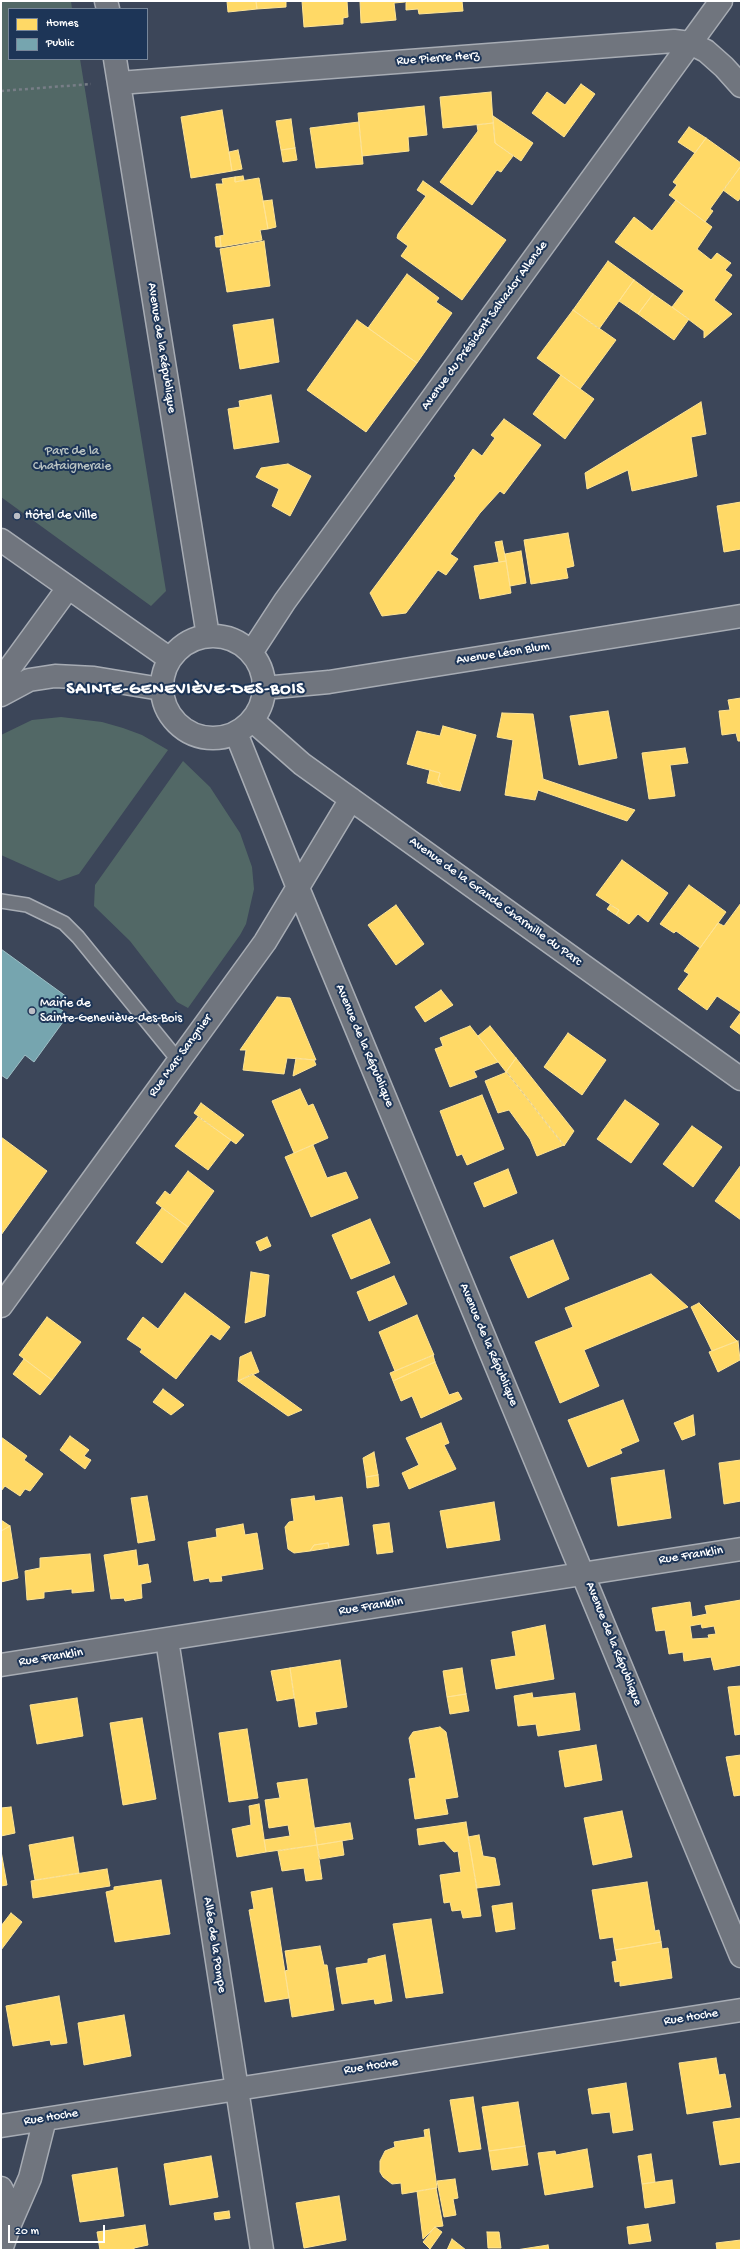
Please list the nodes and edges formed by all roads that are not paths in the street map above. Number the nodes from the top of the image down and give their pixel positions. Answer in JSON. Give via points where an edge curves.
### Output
{"nodes":[{"id":1,"x":721,"y":1,"type":"edge"},
{"id":2,"x":690,"y":43,"type":"junction"},
{"id":3,"x":115,"y":60,"type":"edge"},
{"id":4,"x":119,"y":83,"type":"junction"},
{"id":5,"x":741,"y":86,"type":"edge"},
{"id":6,"x":1,"y":540,"type":"edge"},
{"id":7,"x":68,"y":588,"type":"junction"},
{"id":8,"x":741,"y":616,"type":"edge"},
{"id":9,"x":208,"y":636,"type":"junction"},
{"id":10,"x":251,"y":653,"type":"junction"},
{"id":11,"x":170,"y":659,"type":"junction"},
{"id":12,"x":1,"y":680,"type":"edge"},
{"id":13,"x":264,"y":688,"type":"junction"},
{"id":14,"x":161,"y":689,"type":"junction"},
{"id":15,"x":1,"y":696,"type":"edge"},
{"id":16,"x":244,"y":727,"type":"junction"},
{"id":17,"x":351,"y":799,"type":"junction"},
{"id":18,"x":298,"y":888,"type":"junction"},
{"id":19,"x":1,"y":901,"type":"edge"},
{"id":20,"x":178,"y":1060,"type":"junction"},
{"id":21,"x":741,"y":1079,"type":"edge"},
{"id":22,"x":1,"y":1306,"type":"edge"},
{"id":23,"x":741,"y":1549,"type":"edge"},
{"id":24,"x":584,"y":1574,"type":"junction"},
{"id":25,"x":167,"y":1640,"type":"junction"},
{"id":26,"x":1,"y":1665,"type":"edge"},
{"id":27,"x":741,"y":1956,"type":"edge"},
{"id":28,"x":741,"y":2010,"type":"edge"},
{"id":29,"x":236,"y":2088,"type":"junction"},
{"id":30,"x":45,"y":2119,"type":"junction"},
{"id":31,"x":1,"y":2126,"type":"edge"},
{"id":32,"x":1,"y":2188,"type":"edge"},
{"id":33,"x":10,"y":2224,"type":"junction"},
{"id":34,"x":1,"y":2250,"type":"edge"},
{"id":35,"x":262,"y":2250,"type":"edge"}],
"edges":[{"from":1,"to":2,"type":"street","name":"Avenue du Président Salvador Allende"},
{"from":2,"to":4,"type":"street","name":"Rue Pierre Herz","via":[[658,42]]},
{"from":2,"to":5,"type":"street","name":"Rue Pierre Herz","via":[[706,51]]},
{"from":2,"to":10,"type":"street","name":"Avenue du Président Salvador Allende"},
{"from":3,"to":4,"type":"street","name":"Avenue de la République"},
{"from":4,"to":9,"type":"street","name":"Avenue de la République"},
{"from":6,"to":7,"type":"street"},
{"from":7,"to":11,"type":"street"},
{"from":7,"to":12,"type":"street"},
{"from":8,"to":13,"type":"street","name":"Avenue Léon Blum","via":[[329,682]]},
{"from":9,"to":10,"type":"street","via":[[224,637],[239,643]]},
{"from":9,"to":11,"type":"street","via":[[193,640],[180,648]]},
{"from":10,"to":13,"type":"street","via":[[258,663]]},
{"from":11,"to":14,"type":"street","via":[[163,674]]},
{"from":13,"to":16,"type":"street","via":[[261,705]]},
{"from":14,"to":15,"type":"street","via":[[94,678],[55,676],[29,680]]},
{"from":14,"to":16,"type":"street","via":[[165,706],[173,720],[186,732],[202,738],[219,739]]},
{"from":16,"to":17,"type":"street","name":"Avenue de la Grande Charmille du Parc"},
{"from":16,"to":18,"type":"street","name":"Avenue de la République"},
{"from":17,"to":18,"type":"street","name":"Rue Marc Sangnier"},
{"from":17,"to":21,"type":"street","name":"Avenue de la Grande Charmille du Parc"},
{"from":18,"to":20,"type":"street","name":"Rue Marc Sangnier","via":[[265,942]]},
{"from":18,"to":24,"type":"street","name":"Avenue de la République"},
{"from":19,"to":20,"type":"lane","via":[[26,905],[64,923]]},
{"from":20,"to":22,"type":"street","name":"Rue Marc Sangnier"},
{"from":23,"to":24,"type":"street","name":"Rue Franklin"},
{"from":24,"to":25,"type":"street","name":"Rue Franklin"},
{"from":24,"to":27,"type":"street","name":"Avenue de la République"},
{"from":25,"to":26,"type":"street","name":"Rue Franklin"},
{"from":25,"to":29,"type":"street","name":"Allée de la Pompe"},
{"from":28,"to":29,"type":"street","name":"Rue Hoche"},
{"from":29,"to":30,"type":"street","name":"Rue Hoche"},
{"from":29,"to":35,"type":"street","name":"Allée de la Pompe"},
{"from":30,"to":31,"type":"street","name":"Rue Hoche"},
{"from":30,"to":33,"type":"street","via":[[30,2178]]},
{"from":32,"to":33,"type":"street","via":[[6,2198]]},
{"from":33,"to":34,"type":"street"}]}
